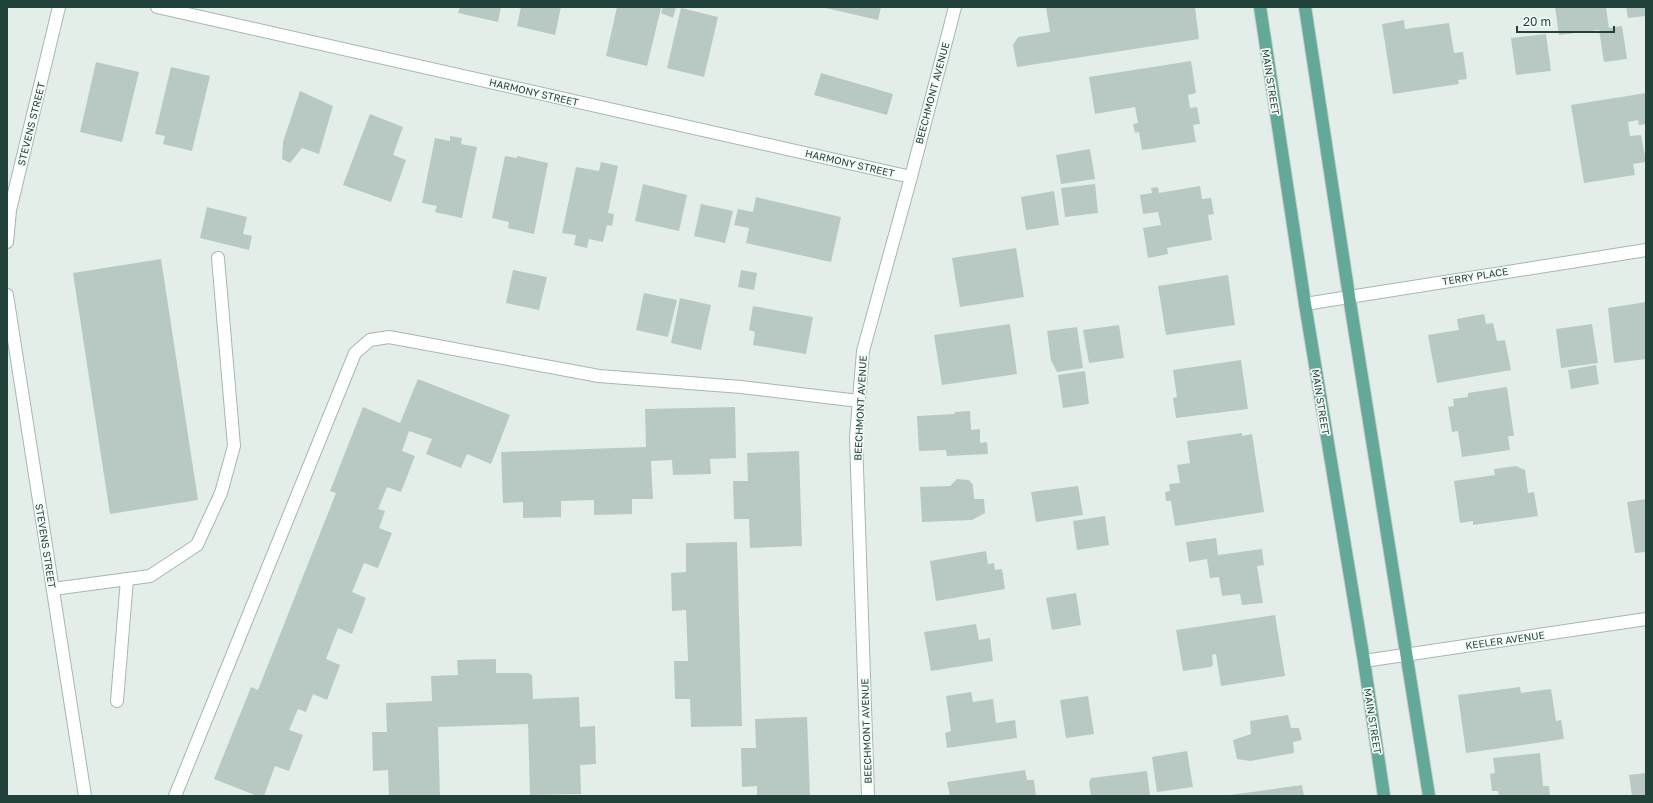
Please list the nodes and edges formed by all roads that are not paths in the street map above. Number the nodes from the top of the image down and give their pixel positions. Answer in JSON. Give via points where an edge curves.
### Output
{"nodes":[{"id":1,"x":59,"y":7,"type":"edge"},
{"id":2,"x":157,"y":7,"type":"edge"},
{"id":3,"x":955,"y":7,"type":"edge"},
{"id":4,"x":1260,"y":7,"type":"edge"},
{"id":5,"x":1306,"y":7,"type":"edge"},
{"id":6,"x":910,"y":177,"type":"junction"},
{"id":7,"x":7,"y":242,"type":"edge"},
{"id":8,"x":1646,"y":250,"type":"edge"},
{"id":9,"x":218,"y":258,"type":"dead end"},
{"id":10,"x":7,"y":295,"type":"edge"},
{"id":11,"x":1349,"y":296,"type":"junction"},
{"id":12,"x":1305,"y":304,"type":"junction"},
{"id":13,"x":859,"y":401,"type":"junction"},
{"id":14,"x":127,"y":579,"type":"junction"},
{"id":15,"x":53,"y":589,"type":"junction"},
{"id":16,"x":1646,"y":619,"type":"edge"},
{"id":17,"x":1407,"y":654,"type":"junction"},
{"id":18,"x":1364,"y":661,"type":"junction"},
{"id":19,"x":117,"y":701,"type":"dead end"},
{"id":20,"x":85,"y":796,"type":"edge"},
{"id":21,"x":175,"y":796,"type":"edge"},
{"id":22,"x":868,"y":796,"type":"edge"},
{"id":23,"x":1384,"y":796,"type":"edge"},
{"id":24,"x":1429,"y":796,"type":"edge"}],
"edges":[{"from":1,"to":7,"type":"street","name":"STEVENS STREET","via":[[10,210]]},
{"from":2,"to":6,"type":"street","name":"HARMONY STREET"},
{"from":3,"to":6,"type":"street","name":"BEECHMONT AVENUE"},
{"from":4,"to":12,"type":"main road","name":"MAIN STREET"},
{"from":5,"to":11,"type":"main road"},
{"from":6,"to":13,"type":"street","name":"BEECHMONT AVENUE","via":[[863,351]]},
{"from":8,"to":11,"type":"street","name":"TERRY PLACE"},
{"from":9,"to":14,"type":"street","via":[[234,446],[221,493],[197,545],[150,576]]},
{"from":10,"to":15,"type":"street","name":"STEVENS STREET"},
{"from":11,"to":12,"type":"street","name":"TERRY PLACE"},
{"from":11,"to":17,"type":"main road"},
{"from":12,"to":18,"type":"main road","name":"MAIN STREET"},
{"from":13,"to":21,"type":"street","via":[[741,387],[599,376],[389,337],[370,340],[355,353]]},
{"from":13,"to":22,"type":"street","name":"BEECHMONT AVENUE","via":[[856,438]]},
{"from":14,"to":15,"type":"street"},
{"from":14,"to":19,"type":"street"},
{"from":15,"to":20,"type":"street","name":"STEVENS STREET"},
{"from":16,"to":17,"type":"street","name":"KEELER AVENUE"},
{"from":17,"to":18,"type":"street","name":"KEELER AVENUE"},
{"from":17,"to":24,"type":"main road"},
{"from":18,"to":23,"type":"main road","name":"MAIN STREET"}]}
